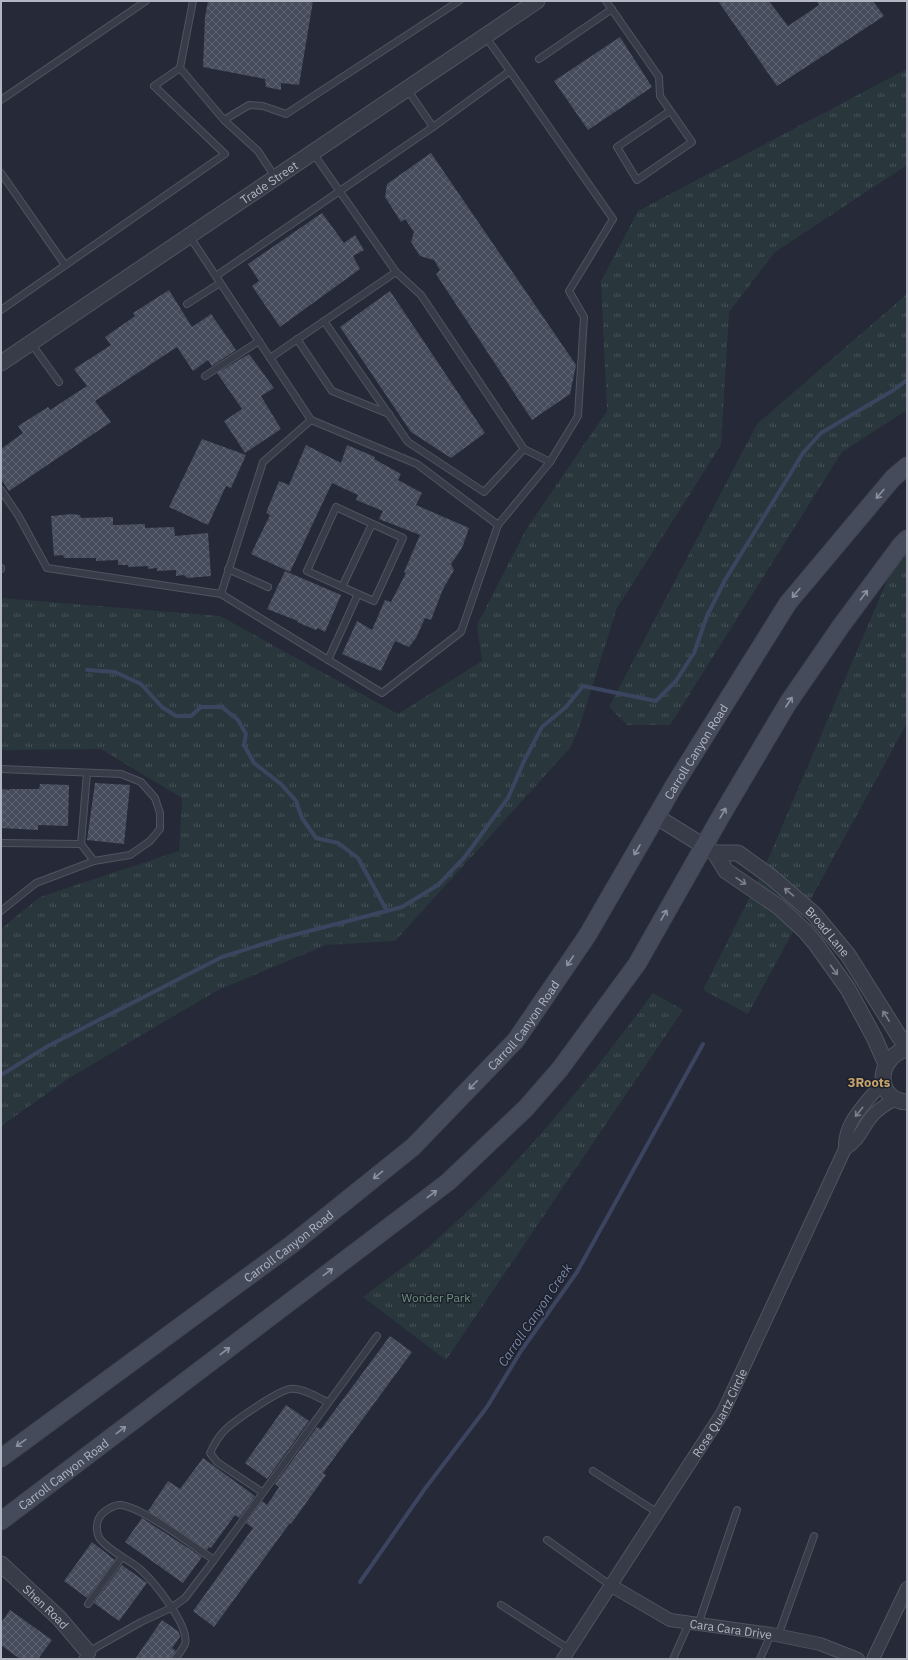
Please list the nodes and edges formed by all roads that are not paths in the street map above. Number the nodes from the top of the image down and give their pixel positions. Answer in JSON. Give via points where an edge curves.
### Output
{"nodes":[{"id":1,"x":146,"y":1,"type":"edge"},
{"id":2,"x":193,"y":1,"type":"edge"},
{"id":3,"x":459,"y":1,"type":"edge"},
{"id":4,"x":537,"y":1,"type":"edge"},
{"id":5,"x":606,"y":1,"type":"edge"},
{"id":6,"x":612,"y":9,"type":"junction"},
{"id":7,"x":485,"y":35,"type":"junction"},
{"id":8,"x":539,"y":59,"type":"dead end"},
{"id":9,"x":180,"y":68,"type":"junction"},
{"id":10,"x":510,"y":71,"type":"junction"},
{"id":11,"x":406,"y":88,"type":"junction"},
{"id":12,"x":1,"y":100,"type":"edge"},
{"id":13,"x":670,"y":111,"type":"junction"},
{"id":14,"x":224,"y":120,"type":"junction"},
{"id":15,"x":433,"y":127,"type":"junction"},
{"id":16,"x":312,"y":152,"type":"junction"},
{"id":17,"x":1,"y":173,"type":"edge"},
{"id":18,"x":275,"y":177,"type":"junction"},
{"id":19,"x":339,"y":191,"type":"junction"},
{"id":20,"x":189,"y":235,"type":"junction"},
{"id":21,"x":65,"y":265,"type":"junction"},
{"id":22,"x":396,"y":272,"type":"junction"},
{"id":23,"x":216,"y":276,"type":"junction"},
{"id":24,"x":220,"y":282,"type":"junction"},
{"id":25,"x":187,"y":304,"type":"dead end"},
{"id":26,"x":1,"y":310,"type":"edge"},
{"id":27,"x":324,"y":321,"type":"junction"},
{"id":28,"x":297,"y":339,"type":"junction"},
{"id":29,"x":259,"y":341,"type":"junction"},
{"id":30,"x":31,"y":342,"type":"junction"},
{"id":31,"x":270,"y":358,"type":"junction"},
{"id":32,"x":1,"y":363,"type":"edge"},
{"id":33,"x":205,"y":376,"type":"dead end"},
{"id":34,"x":59,"y":382,"type":"dead end"},
{"id":35,"x":389,"y":414,"type":"junction"},
{"id":36,"x":311,"y":420,"type":"junction"},
{"id":37,"x":524,"y":449,"type":"junction"},
{"id":38,"x":550,"y":462,"type":"junction"},
{"id":39,"x":907,"y":466,"type":"edge"},
{"id":40,"x":1,"y":490,"type":"edge"},
{"id":41,"x":372,"y":524,"type":"junction"},
{"id":42,"x":498,"y":525,"type":"junction"},
{"id":43,"x":907,"y":539,"type":"edge"},
{"id":44,"x":228,"y":570,"type":"junction"},
{"id":45,"x":268,"y":587,"type":"dead end"},
{"id":46,"x":342,"y":587,"type":"junction"},
{"id":47,"x":221,"y":594,"type":"junction"},
{"id":48,"x":358,"y":594,"type":"junction"},
{"id":49,"x":328,"y":660,"type":"junction"},
{"id":50,"x":1,"y":769,"type":"edge"},
{"id":51,"x":87,"y":773,"type":"junction"},
{"id":52,"x":657,"y":816,"type":"junction"},
{"id":53,"x":1,"y":843,"type":"edge"},
{"id":54,"x":81,"y":844,"type":"junction"},
{"id":55,"x":709,"y":850,"type":"junction"},
{"id":56,"x":94,"y":861,"type":"junction"},
{"id":57,"x":1,"y":911,"type":"edge"},
{"id":58,"x":907,"y":1049,"type":"edge"},
{"id":59,"x":886,"y":1064,"type":"junction"},
{"id":60,"x":883,"y":1082,"type":"junction"},
{"id":61,"x":901,"y":1100,"type":"edge"},
{"id":62,"x":845,"y":1149,"type":"junction"},
{"id":63,"x":377,"y":1336,"type":"dead end"},
{"id":64,"x":328,"y":1402,"type":"junction"},
{"id":65,"x":1,"y":1458,"type":"edge"},
{"id":66,"x":593,"y":1471,"type":"dead end"},
{"id":67,"x":262,"y":1492,"type":"junction"},
{"id":68,"x":737,"y":1510,"type":"dead end"},
{"id":69,"x":658,"y":1513,"type":"junction"},
{"id":70,"x":1,"y":1521,"type":"edge"},
{"id":71,"x":814,"y":1536,"type":"dead end"},
{"id":72,"x":547,"y":1540,"type":"dead end"},
{"id":73,"x":122,"y":1557,"type":"junction"},
{"id":74,"x":214,"y":1560,"type":"junction"},
{"id":75,"x":1,"y":1564,"type":"edge"},
{"id":76,"x":610,"y":1585,"type":"junction"},
{"id":77,"x":907,"y":1588,"type":"edge"},
{"id":78,"x":904,"y":1602,"type":"edge"},
{"id":79,"x":88,"y":1604,"type":"dead end"},
{"id":80,"x":501,"y":1605,"type":"dead end"},
{"id":81,"x":171,"y":1608,"type":"junction"},
{"id":82,"x":693,"y":1624,"type":"junction"},
{"id":83,"x":774,"y":1635,"type":"junction"},
{"id":84,"x":566,"y":1654,"type":"edge"},
{"id":85,"x":85,"y":1655,"type":"edge"},
{"id":86,"x":175,"y":1659,"type":"edge"},
{"id":87,"x":673,"y":1659,"type":"edge"},
{"id":88,"x":760,"y":1659,"type":"edge"},
{"id":89,"x":858,"y":1659,"type":"edge"},
{"id":90,"x":873,"y":1659,"type":"edge"}],
"edges":[{"from":1,"to":12,"type":"lane"},
{"from":2,"to":9,"type":"lane"},
{"from":3,"to":14,"type":"lane","via":[[286,114],[249,104]]},
{"from":4,"to":7,"type":"street","name":"Trade Street"},
{"from":5,"to":6,"type":"lane"},
{"from":6,"to":8,"type":"lane"},
{"from":6,"to":13,"type":"lane","via":[[658,77],[660,96]]},
{"from":7,"to":10,"type":"lane"},
{"from":7,"to":11,"type":"street","name":"Trade Street"},
{"from":9,"to":14,"type":"lane"},
{"from":9,"to":21,"type":"lane","via":[[154,86],[225,154]]},
{"from":10,"to":15,"type":"lane"},
{"from":10,"to":38,"type":"lane","via":[[613,219],[569,291],[584,317],[578,416]]},
{"from":11,"to":15,"type":"lane"},
{"from":11,"to":16,"type":"street","name":"Trade Street"},
{"from":13,"to":13,"type":"lane","via":[[692,142],[637,180],[617,147]]},
{"from":14,"to":18,"type":"lane","via":[[258,152]]},
{"from":15,"to":19,"type":"lane"},
{"from":16,"to":18,"type":"street","name":"Trade Street"},
{"from":16,"to":19,"type":"lane"},
{"from":17,"to":21,"type":"lane"},
{"from":18,"to":20,"type":"street","name":"Trade Street"},
{"from":19,"to":22,"type":"lane"},
{"from":19,"to":23,"type":"lane"},
{"from":20,"to":23,"type":"lane"},
{"from":20,"to":30,"type":"street","name":"Trade Street"},
{"from":21,"to":26,"type":"lane"},
{"from":22,"to":27,"type":"lane"},
{"from":22,"to":37,"type":"lane","via":[[421,295]]},
{"from":23,"to":24,"type":"lane"},
{"from":24,"to":25,"type":"lane"},
{"from":24,"to":29,"type":"lane"},
{"from":27,"to":28,"type":"lane"},
{"from":27,"to":35,"type":"lane"},
{"from":28,"to":31,"type":"lane"},
{"from":28,"to":35,"type":"lane","via":[[332,391]]},
{"from":29,"to":31,"type":"lane"},
{"from":29,"to":33,"type":"lane"},
{"from":30,"to":32,"type":"street","name":"Trade Street"},
{"from":30,"to":34,"type":"lane"},
{"from":31,"to":36,"type":"lane"},
{"from":35,"to":37,"type":"lane","via":[[408,442],[484,492]]},
{"from":36,"to":42,"type":"lane","via":[[417,464]]},
{"from":36,"to":44,"type":"lane","via":[[263,462]]},
{"from":37,"to":38,"type":"lane"},
{"from":38,"to":42,"type":"lane"},
{"from":39,"to":52,"type":"main road","name":"Carroll Canyon Road","one_way":true,"via":[[893,478],[788,603]]},
{"from":40,"to":47,"type":"lane","via":[[47,568]]},
{"from":41,"to":46,"type":"lane"},
{"from":41,"to":46,"type":"lane","via":[[336,507],[307,571]]},
{"from":41,"to":48,"type":"lane","via":[[403,538],[374,601]]},
{"from":42,"to":49,"type":"lane","via":[[461,632],[382,693]]},
{"from":55,"to":43,"type":"main road","name":"Carroll Canyon Road","one_way":true,"via":[[788,703],[841,626]]},
{"from":44,"to":45,"type":"lane"},
{"from":44,"to":47,"type":"lane"},
{"from":46,"to":48,"type":"lane"},
{"from":47,"to":49,"type":"lane"},
{"from":48,"to":49,"type":"lane"},
{"from":50,"to":51,"type":"lane"},
{"from":51,"to":54,"type":"lane"},
{"from":51,"to":56,"type":"lane","via":[[122,774],[141,782],[155,798],[160,813],[160,829],[150,841],[130,855]]},
{"from":52,"to":55,"type":"street","name":"Broad Lane"},
{"from":52,"to":65,"type":"main road","name":"Carroll Canyon Road","one_way":true,"via":[[587,936],[516,1040],[413,1147],[291,1245]]},
{"from":53,"to":54,"type":"lane"},
{"from":54,"to":56,"type":"lane"},
{"from":58,"to":55,"type":"street","name":"Broad Lane","one_way":true,"via":[[848,955],[814,914],[770,876],[738,853]]},
{"from":55,"to":59,"type":"street","name":"Broad Lane","one_way":true,"via":[[726,871],[779,907],[809,936],[848,989]]},
{"from":70,"to":55,"type":"main road","name":"Carroll Canyon Road","one_way":true,"via":[[448,1182],[490,1144],[560,1070],[637,964]]},
{"from":56,"to":57,"type":"lane","via":[[36,883]]},
{"from":58,"to":59,"type":"street","via":[[898,1051]]},
{"from":59,"to":60,"type":"street"},
{"from":60,"to":61,"type":"street","via":[[886,1088]]},
{"from":60,"to":62,"type":"street","name":"Rose Quartz Circle","one_way":true,"via":[[852,1119],[844,1139]]},
{"from":61,"to":62,"type":"street","name":"Rose Quartz Circle","via":[[881,1108],[870,1119],[857,1141]]},
{"from":62,"to":69,"type":"street","name":"Rose Quartz Circle","via":[[723,1412]]},
{"from":63,"to":64,"type":"lane"},
{"from":64,"to":67,"type":"lane"},
{"from":64,"to":67,"type":"lane","via":[[291,1388],[278,1393],[226,1429],[215,1442],[210,1453],[217,1462]]},
{"from":66,"to":69,"type":"lane"},
{"from":67,"to":74,"type":"lane"},
{"from":68,"to":82,"type":"lane"},
{"from":69,"to":76,"type":"street","name":"Rose Quartz Circle"},
{"from":71,"to":83,"type":"lane"},
{"from":72,"to":76,"type":"lane"},
{"from":73,"to":74,"type":"lane","via":[[100,1538],[97,1529],[99,1518],[119,1504],[135,1508]]},
{"from":73,"to":79,"type":"lane"},
{"from":73,"to":81,"type":"lane","via":[[148,1578]]},
{"from":74,"to":81,"type":"lane","via":[[185,1598]]},
{"from":75,"to":85,"type":"street","name":"Shen Road","via":[[59,1618]]},
{"from":76,"to":82,"type":"street","name":"Cara Cara Drive","via":[[670,1620]]},
{"from":76,"to":84,"type":"street","name":"Rose Quartz Circle"},
{"from":77,"to":78,"type":"street"},
{"from":78,"to":90,"type":"street"},
{"from":80,"to":84,"type":"lane"},
{"from":81,"to":85,"type":"lane","via":[[141,1622]]},
{"from":81,"to":86,"type":"lane","via":[[185,1635],[185,1644]]},
{"from":82,"to":83,"type":"street","name":"Cara Cara Drive"},
{"from":82,"to":87,"type":"lane"},
{"from":83,"to":88,"type":"lane"},
{"from":83,"to":89,"type":"street","name":"Cara Cara Drive","via":[[820,1644]]}]}
